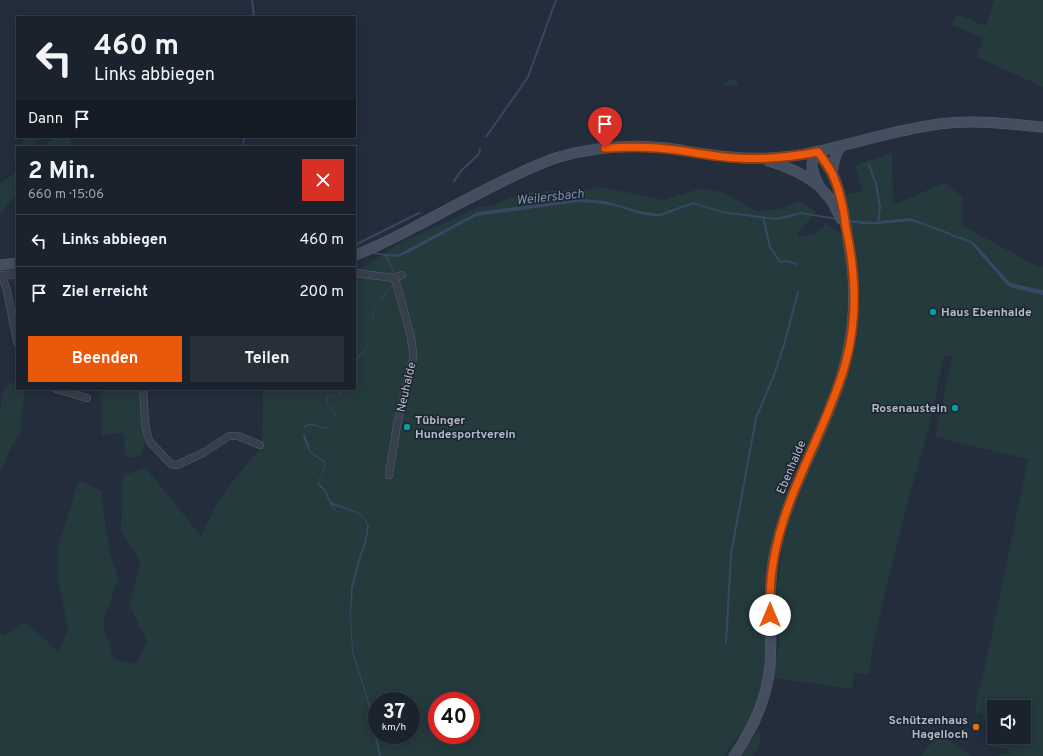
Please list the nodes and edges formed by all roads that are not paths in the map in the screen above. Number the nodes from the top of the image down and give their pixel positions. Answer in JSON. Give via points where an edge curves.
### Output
{"nodes":[{"id":1,"x":1043,"y":127,"type":"edge"},
{"id":2,"x":841,"y":146,"type":"junction"},
{"id":3,"x":816,"y":152,"type":"junction"},
{"id":4,"x":760,"y":159,"type":"junction"},
{"id":5,"x":832,"y":174,"type":"junction"},
{"id":6,"x":819,"y":186,"type":"junction"},
{"id":7,"x":847,"y":232,"type":"junction"},
{"id":8,"x":356,"y":255,"type":"edge"},
{"id":9,"x":16,"y":263,"type":"edge"},
{"id":10,"x":0,"y":265,"type":"edge"},
{"id":11,"x":356,"y":273,"type":"edge"},
{"id":12,"x":16,"y":274,"type":"edge"},
{"id":13,"x":402,"y":275,"type":"dead end"},
{"id":14,"x":1,"y":276,"type":"edge"},
{"id":15,"x":393,"y":278,"type":"junction"},
{"id":16,"x":16,"y":337,"type":"edge"},
{"id":17,"x":59,"y":390,"type":"edge"},
{"id":18,"x":143,"y":390,"type":"edge"},
{"id":19,"x":87,"y":398,"type":"dead end"},
{"id":20,"x":260,"y":444,"type":"dead end"},
{"id":21,"x":389,"y":475,"type":"dead end"},
{"id":22,"x":734,"y":756,"type":"edge"}],
"edges":[{"from":1,"to":2,"type":"street","via":[[956,122],[910,129]]},
{"from":2,"to":3,"type":"street"},
{"from":2,"to":5,"type":"street"},
{"from":3,"to":4,"type":"street"},
{"from":3,"to":5,"type":"street","name":"Ebenhalde"},
{"from":3,"to":6,"type":"street","name":"Ebenhalde","via":[[812,168]]},
{"from":4,"to":6,"type":"street","via":[[789,168]]},
{"from":4,"to":8,"type":"street","via":[[727,158],[648,147],[582,151],[561,156],[514,175]]},
{"from":5,"to":7,"type":"street","name":"Ebenhalde"},
{"from":6,"to":7,"type":"street","name":"Ebenhalde","via":[[832,201]]},
{"from":7,"to":22,"type":"street","name":"Ebenhalde","via":[[854,299],[848,352],[834,400],[780,532],[770,583],[771,652],[767,683],[754,723]]},
{"from":9,"to":10,"type":"street"},
{"from":11,"to":15,"type":"street"},
{"from":12,"to":14,"type":"street"},
{"from":13,"to":15,"type":"street"},
{"from":14,"to":16,"type":"street","via":[[7,291]]},
{"from":15,"to":21,"type":"street","name":"Neuhalde","via":[[410,333],[413,358],[397,425]]},
{"from":17,"to":19,"type":"street"},
{"from":18,"to":20,"type":"street","via":[[150,442],[171,464],[177,465],[203,453],[229,436],[238,436]]}]}
